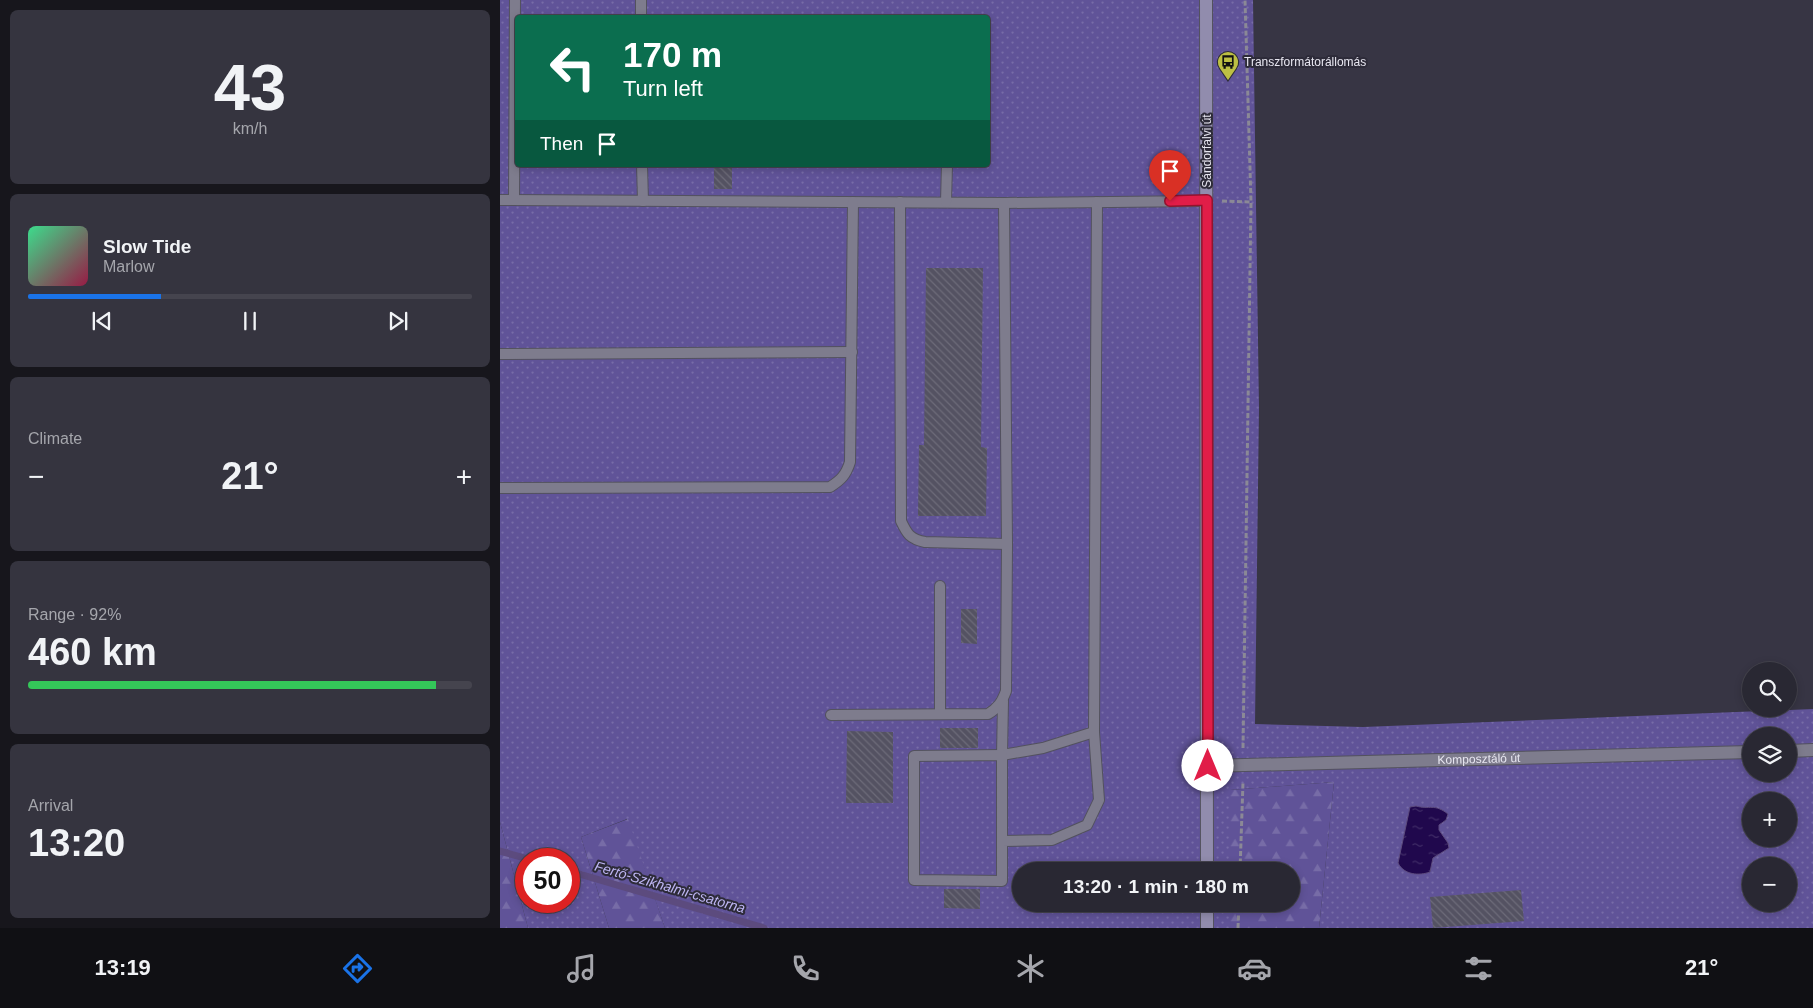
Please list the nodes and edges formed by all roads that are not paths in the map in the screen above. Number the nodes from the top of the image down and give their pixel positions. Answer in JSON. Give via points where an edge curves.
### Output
{"nodes":[{"id":1,"x":515,"y":0,"type":"edge"},
{"id":2,"x":641,"y":0,"type":"edge"},
{"id":3,"x":1206,"y":0,"type":"edge"},
{"id":4,"x":641,"y":15,"type":"edge"},
{"id":5,"x":642,"y":167,"type":"edge"},
{"id":6,"x":947,"y":167,"type":"edge"},
{"id":7,"x":500,"y":200,"type":"edge"},
{"id":8,"x":514,"y":200,"type":"junction"},
{"id":9,"x":1207,"y":200,"type":"junction"},
{"id":10,"x":643,"y":201,"type":"junction"},
{"id":11,"x":854,"y":202,"type":"junction"},
{"id":12,"x":900,"y":202,"type":"junction"},
{"id":13,"x":946,"y":202,"type":"junction"},
{"id":14,"x":1097,"y":202,"type":"junction"},
{"id":15,"x":1004,"y":203,"type":"junction"},
{"id":16,"x":852,"y":352,"type":"junction"},
{"id":17,"x":500,"y":354,"type":"edge"},
{"id":18,"x":500,"y":488,"type":"edge"},
{"id":19,"x":1007,"y":544,"type":"junction"},
{"id":20,"x":940,"y":586,"type":"dead end"},
{"id":21,"x":1003,"y":701,"type":"junction"},
{"id":22,"x":940,"y":714,"type":"junction"},
{"id":23,"x":830,"y":715,"type":"dead end"},
{"id":24,"x":1094,"y":732,"type":"junction"},
{"id":25,"x":1813,"y":750,"type":"edge"},
{"id":26,"x":1797,"y":751,"type":"edge"},
{"id":27,"x":1742,"y":752,"type":"edge"},
{"id":28,"x":1002,"y":755,"type":"junction"},
{"id":29,"x":1208,"y":766,"type":"junction"},
{"id":30,"x":1002,"y":841,"type":"junction"},
{"id":31,"x":1207,"y":862,"type":"edge"},
{"id":32,"x":1207,"y":912,"type":"edge"},
{"id":33,"x":1207,"y":928,"type":"edge"}],
"edges":[{"from":1,"to":8,"type":"lane"},
{"from":2,"to":4,"type":"lane"},
{"from":3,"to":9,"type":"main road","name":"Sándorfalvi út"},
{"from":5,"to":10,"type":"lane"},
{"from":6,"to":13,"type":"lane"},
{"from":7,"to":8,"type":"lane"},
{"from":8,"to":10,"type":"lane"},
{"from":9,"to":14,"type":"lane"},
{"from":9,"to":29,"type":"main road","name":"Sándorfalvi út"},
{"from":10,"to":11,"type":"lane"},
{"from":11,"to":12,"type":"lane"},
{"from":11,"to":16,"type":"lane"},
{"from":12,"to":13,"type":"lane"},
{"from":12,"to":19,"type":"lane","via":[[901,520],[907,534],[914,540]]},
{"from":13,"to":15,"type":"lane"},
{"from":14,"to":15,"type":"lane"},
{"from":14,"to":24,"type":"lane"},
{"from":15,"to":19,"type":"lane"},
{"from":16,"to":17,"type":"lane"},
{"from":16,"to":18,"type":"lane","via":[[850,462],[840,481],[830,487]]},
{"from":19,"to":21,"type":"lane","via":[[1006,691]]},
{"from":20,"to":22,"type":"lane"},
{"from":21,"to":22,"type":"lane","via":[[988,714]]},
{"from":21,"to":28,"type":"lane"},
{"from":22,"to":23,"type":"lane"},
{"from":24,"to":28,"type":"lane","via":[[1043,748]]},
{"from":24,"to":30,"type":"lane","via":[[1099,800],[1087,825],[1052,840]]},
{"from":25,"to":26,"type":"street"},
{"from":27,"to":29,"type":"street","name":"Komposztáló út"},
{"from":28,"to":30,"type":"lane"},
{"from":28,"to":30,"type":"lane","via":[[914,756],[914,880],[1002,881]]},
{"from":29,"to":31,"type":"main road","name":"Sándorfalvi út"},
{"from":32,"to":33,"type":"main road"}]}
